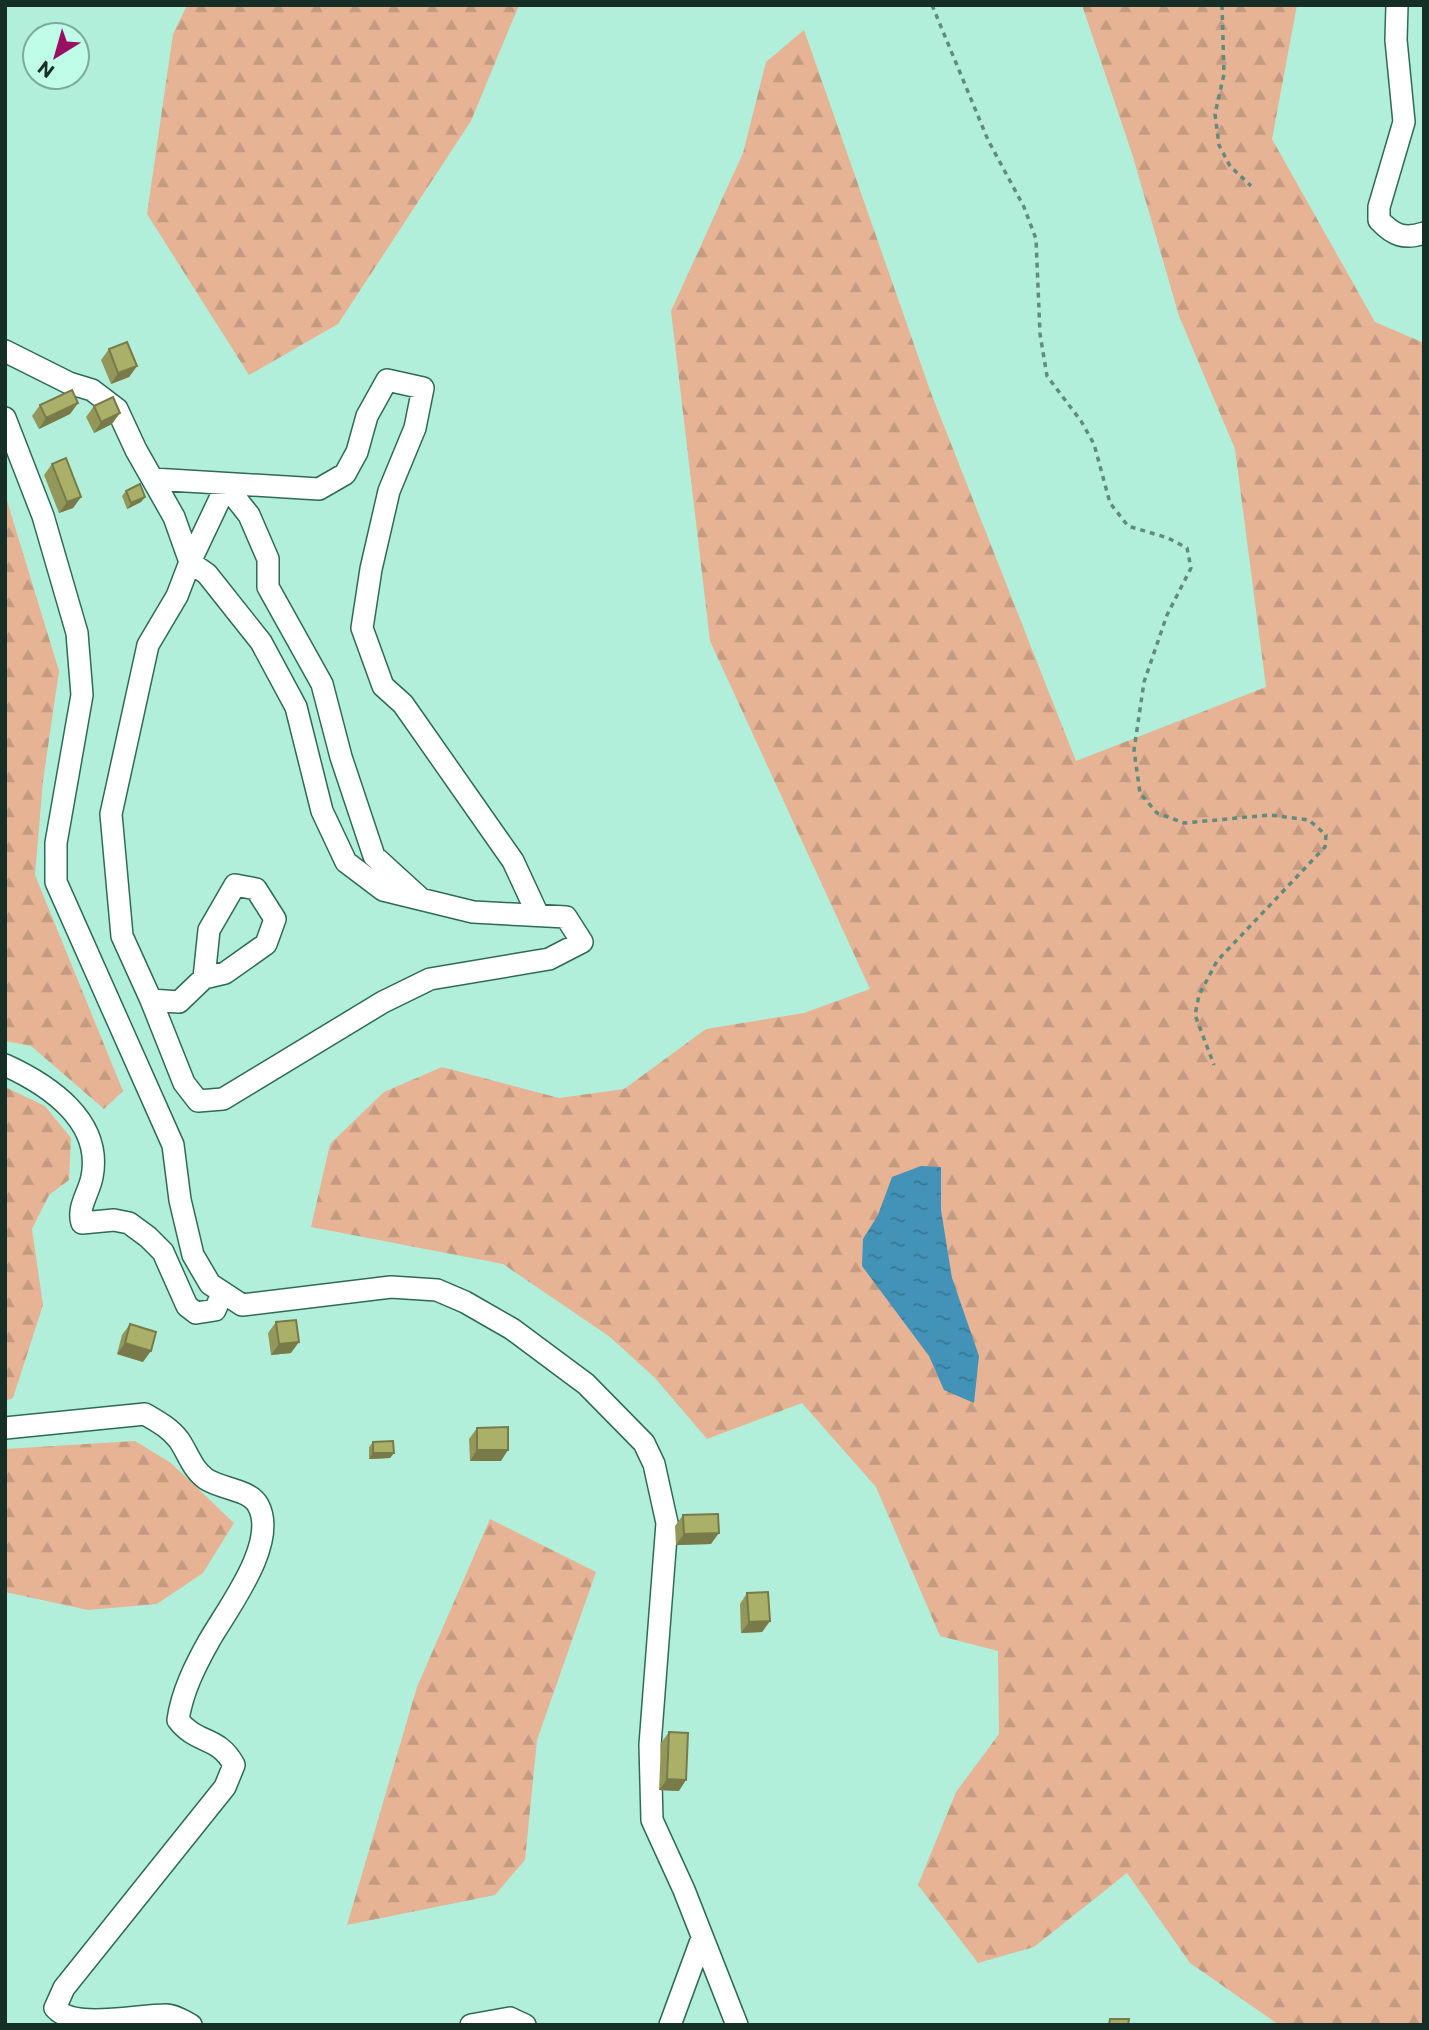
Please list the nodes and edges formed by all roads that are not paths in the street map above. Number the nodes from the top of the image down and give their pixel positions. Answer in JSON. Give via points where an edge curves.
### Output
{"nodes":[{"id":1,"x":1397,"y":5,"type":"edge"},
{"id":2,"x":1424,"y":233,"type":"edge"},
{"id":3,"x":5,"y":351,"type":"edge"},
{"id":4,"x":5,"y":418,"type":"edge"},
{"id":5,"x":153,"y":479,"type":"junction"},
{"id":6,"x":226,"y":486,"type":"junction"},
{"id":7,"x":190,"y":562,"type":"junction"},
{"id":8,"x":420,"y":898,"type":"junction"},
{"id":9,"x":538,"y":915,"type":"junction"},
{"id":10,"x":204,"y":978,"type":"dead end"},
{"id":11,"x":151,"y":1000,"type":"junction"},
{"id":12,"x":5,"y":1065,"type":"edge"},
{"id":13,"x":222,"y":1294,"type":"junction"},
{"id":14,"x":5,"y":1428,"type":"edge"},
{"id":15,"x":702,"y":1938,"type":"junction"},
{"id":16,"x":191,"y":2025,"type":"edge"},
{"id":17,"x":471,"y":2025,"type":"edge"},
{"id":18,"x":526,"y":2025,"type":"edge"},
{"id":19,"x":670,"y":2025,"type":"edge"},
{"id":20,"x":737,"y":2025,"type":"edge"}],
"edges":[{"from":1,"to":2,"type":"street","via":[[1404,122],[1379,220],[1391,233],[1409,238]]},
{"from":3,"to":5,"type":"street","via":[[92,390],[117,409]]},
{"from":4,"to":13,"type":"street","via":[[43,516],[78,633],[82,695],[56,844],[56,883],[173,1145],[193,1255],[210,1284]]},
{"from":5,"to":6,"type":"street"},
{"from":5,"to":7,"type":"street","via":[[174,517]]},
{"from":6,"to":7,"type":"street"},
{"from":6,"to":8,"type":"street","via":[[248,514],[268,559],[268,587],[322,684],[374,856]]},
{"from":6,"to":9,"type":"street","via":[[319,489],[345,474],[367,416],[387,380],[423,388],[415,428],[389,491],[362,628],[383,686],[403,704],[513,861]]},
{"from":7,"to":8,"type":"street","via":[[207,574],[261,642],[296,707],[322,811],[346,862],[383,890]]},
{"from":7,"to":11,"type":"street","via":[[177,596],[148,645],[111,814],[122,936]]},
{"from":8,"to":9,"type":"street","via":[[473,912]]},
{"from":9,"to":11,"type":"street","via":[[566,917],[582,942],[550,959],[430,979],[383,1002],[223,1099],[198,1101],[184,1083]]},
{"from":10,"to":11,"type":"street","via":[[178,1002]]},
{"from":12,"to":13,"type":"street","via":[[31,1077],[69,1105],[87,1131],[93,1176],[79,1215],[82,1223],[129,1223],[148,1237],[163,1252],[187,1306],[196,1313],[215,1310]]},
{"from":13,"to":15,"type":"street","via":[[242,1305],[391,1287],[438,1290],[522,1337],[586,1384],[644,1443],[654,1464],[667,1523],[650,1745],[652,1820]]},
{"from":14,"to":16,"type":"street","via":[[145,1414],[178,1439],[205,1478],[250,1496],[259,1506],[262,1530],[251,1572],[208,1643],[181,1698],[178,1720],[187,1731],[226,1749],[234,1765],[230,1776],[64,1988],[55,2008],[61,2018],[74,2023],[108,2024],[169,2015]]},
{"from":15,"to":19,"type":"street"},
{"from":15,"to":20,"type":"street"},
{"from":17,"to":18,"type":"street","via":[[510,2018]]}]}
